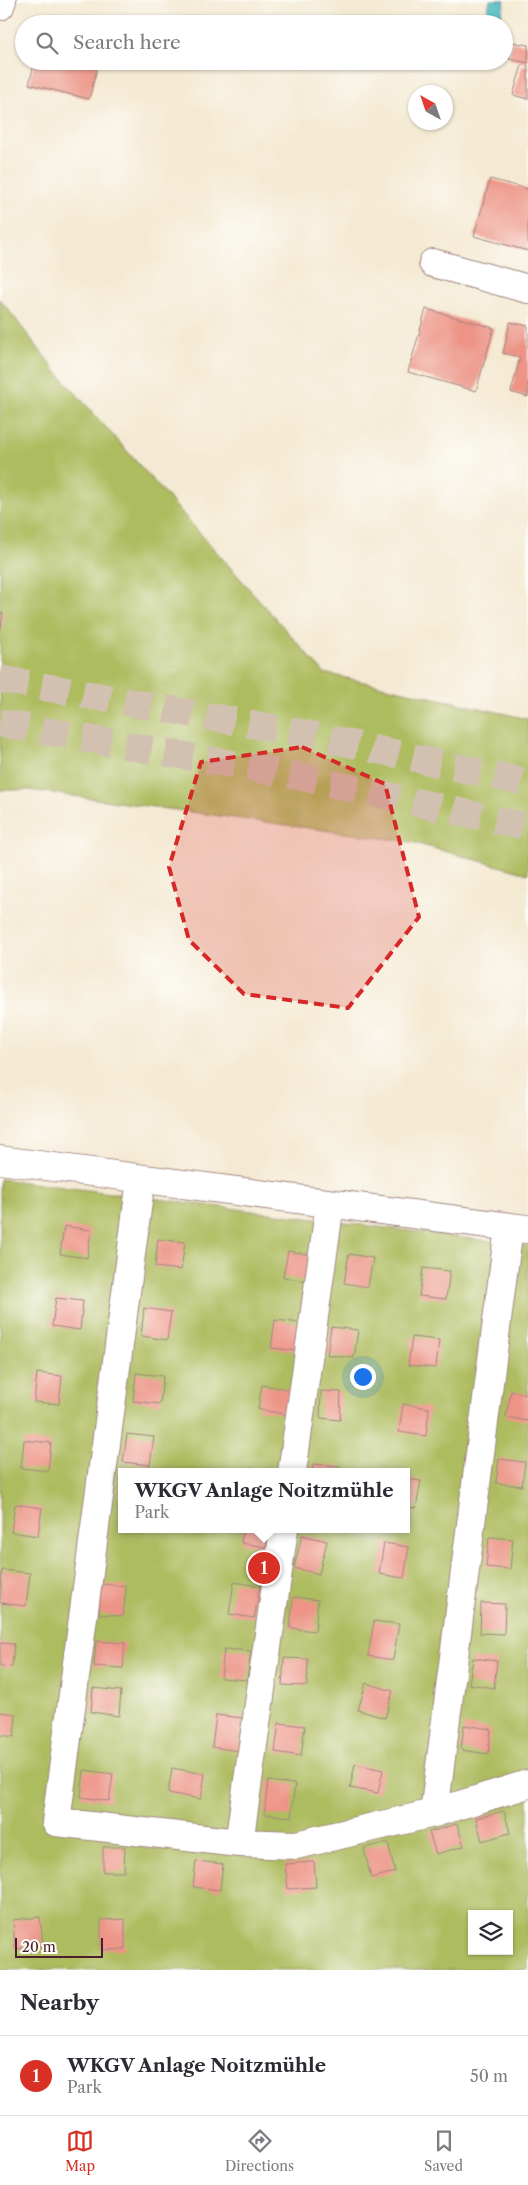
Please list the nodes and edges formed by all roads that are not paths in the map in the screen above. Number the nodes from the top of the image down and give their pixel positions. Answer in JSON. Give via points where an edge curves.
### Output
{"nodes":[{"id":1,"x":2,"y":0,"type":"edge"},
{"id":2,"x":0,"y":6,"type":"edge"},
{"id":3,"x":433,"y":263,"type":"dead end"},
{"id":4,"x":528,"y":288,"type":"edge"},
{"id":5,"x":0,"y":1160,"type":"edge"},
{"id":6,"x":141,"y":1179,"type":"junction"},
{"id":7,"x":330,"y":1204,"type":"junction"},
{"id":8,"x":518,"y":1228,"type":"edge"},
{"id":9,"x":293,"y":1468,"type":"edge"},
{"id":10,"x":283,"y":1533,"type":"edge"},
{"id":11,"x":528,"y":1784,"type":"edge"},
{"id":12,"x":434,"y":1813,"type":"junction"},
{"id":13,"x":239,"y":1843,"type":"junction"}],
"edges":[{"from":1,"to":2,"type":"street"},
{"from":3,"to":4,"type":"street"},
{"from":5,"to":6,"type":"street"},
{"from":6,"to":7,"type":"street"},
{"from":6,"to":13,"type":"street","via":[[56,1822]]},
{"from":7,"to":8,"type":"street"},
{"from":7,"to":9,"type":"street"},
{"from":8,"to":12,"type":"street"},
{"from":10,"to":13,"type":"street"},
{"from":11,"to":12,"type":"street"},
{"from":12,"to":13,"type":"street","via":[[296,1845]]}]}
